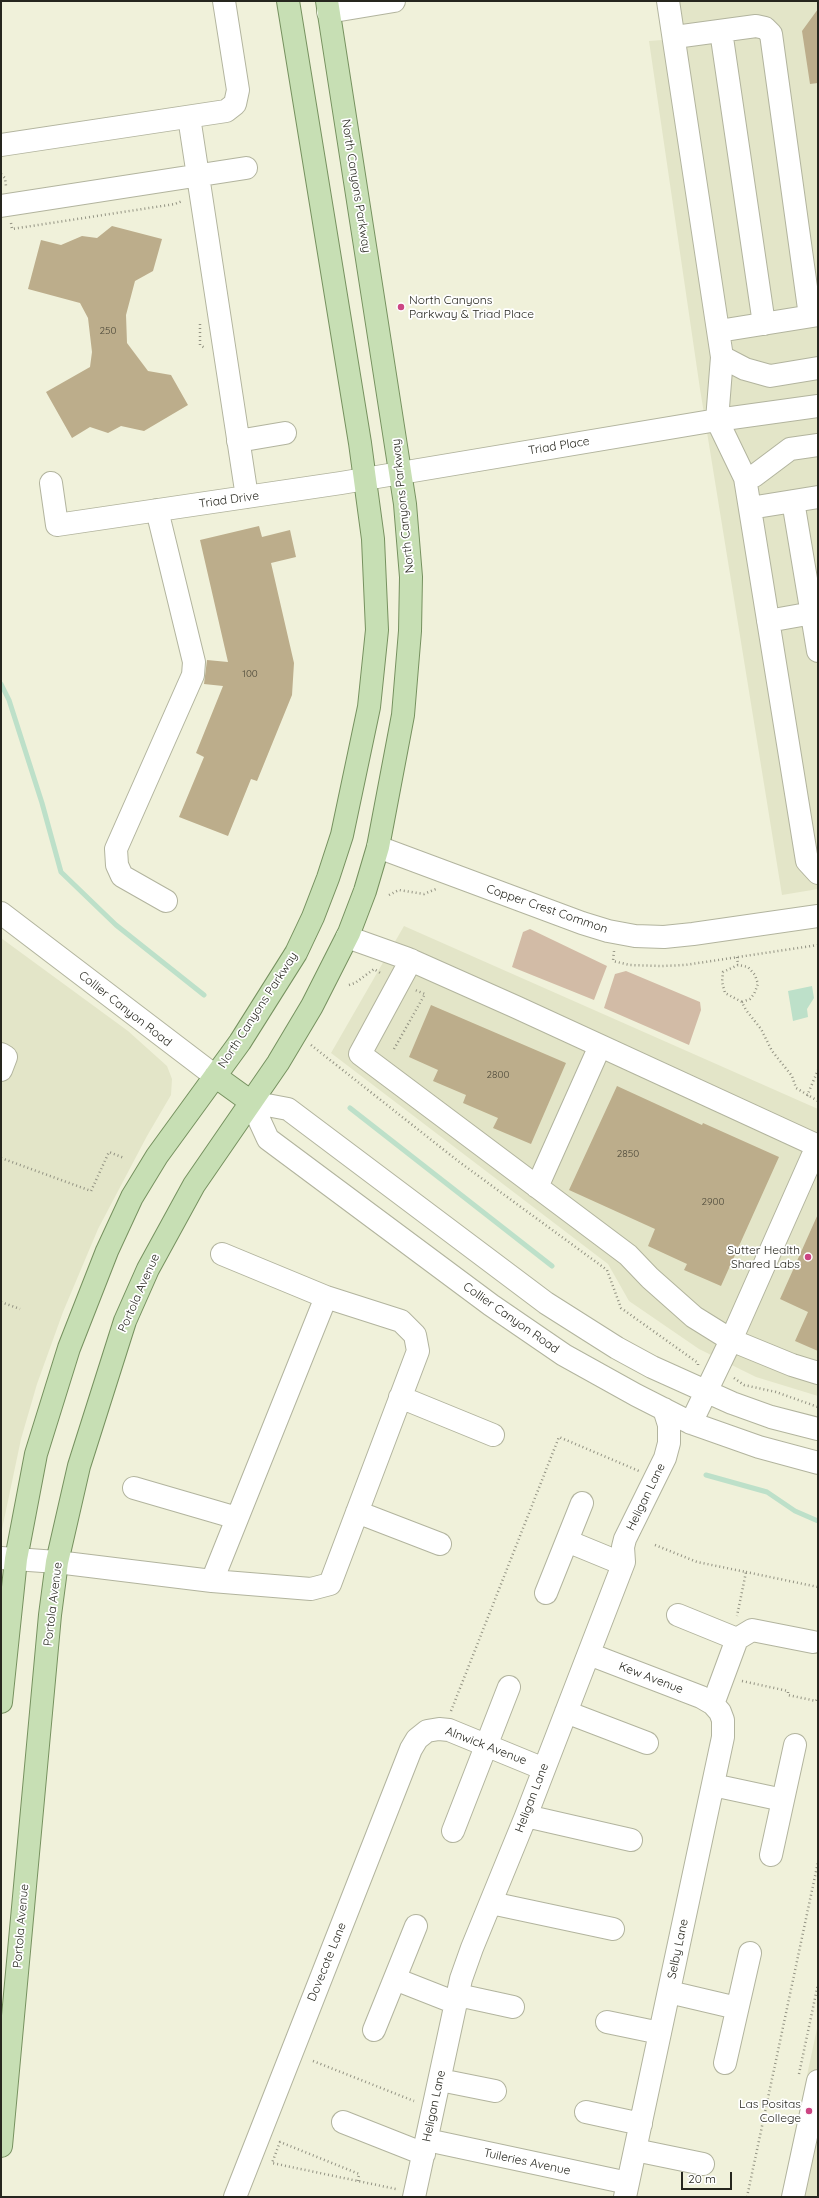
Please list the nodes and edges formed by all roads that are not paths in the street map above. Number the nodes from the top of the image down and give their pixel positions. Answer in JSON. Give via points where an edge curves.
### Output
{"nodes":[{"id":1,"x":224,"y":1,"type":"edge"},
{"id":2,"x":288,"y":1,"type":"edge"},
{"id":3,"x":394,"y":1,"type":"edge"},
{"id":4,"x":668,"y":1,"type":"edge"},
{"id":5,"x":328,"y":6,"type":"edge"},
{"id":6,"x":721,"y":31,"type":"junction"},
{"id":7,"x":675,"y":37,"type":"junction"},
{"id":8,"x":189,"y":117,"type":"junction"},
{"id":9,"x":1,"y":145,"type":"edge"},
{"id":10,"x":246,"y":168,"type":"dead end"},
{"id":11,"x":198,"y":176,"type":"junction"},
{"id":12,"x":5,"y":212,"type":"edge"},
{"id":13,"x":814,"y":316,"type":"edge"},
{"id":14,"x":764,"y":324,"type":"junction"},
{"id":15,"x":718,"y":331,"type":"junction"},
{"id":16,"x":722,"y":357,"type":"junction"},
{"id":17,"x":818,"y":368,"type":"edge"},
{"id":18,"x":818,"y":406,"type":"edge"},
{"id":19,"x":717,"y":420,"type":"junction"},
{"id":20,"x":285,"y":433,"type":"dead end"},
{"id":21,"x":238,"y":441,"type":"junction"},
{"id":22,"x":818,"y":445,"type":"edge"},
{"id":23,"x":400,"y":473,"type":"junction"},
{"id":24,"x":745,"y":478,"type":"junction"},
{"id":25,"x":365,"y":479,"type":"junction"},
{"id":26,"x":51,"y":483,"type":"dead end"},
{"id":27,"x":246,"y":497,"type":"junction"},
{"id":28,"x":818,"y":497,"type":"edge"},
{"id":29,"x":793,"y":501,"type":"junction"},
{"id":30,"x":750,"y":508,"type":"junction"},
{"id":31,"x":157,"y":510,"type":"junction"},
{"id":32,"x":815,"y":613,"type":"edge"},
{"id":33,"x":768,"y":621,"type":"junction"},
{"id":34,"x":818,"y":651,"type":"edge"},
{"id":35,"x":378,"y":847,"type":"junction"},
{"id":36,"x":818,"y":873,"type":"edge"},
{"id":37,"x":166,"y":901,"type":"dead end"},
{"id":38,"x":1,"y":913,"type":"edge"},
{"id":39,"x":818,"y":916,"type":"edge"},
{"id":40,"x":347,"y":937,"type":"junction"},
{"id":41,"x":411,"y":960,"type":"junction"},
{"id":42,"x":600,"y":1046,"type":"junction"},
{"id":43,"x":1,"y":1054,"type":"edge"},
{"id":44,"x":1,"y":1070,"type":"edge"},
{"id":45,"x":214,"y":1076,"type":"junction"},
{"id":46,"x":251,"y":1102,"type":"junction"},
{"id":47,"x":817,"y":1146,"type":"edge"},
{"id":48,"x":537,"y":1187,"type":"junction"},
{"id":49,"x":222,"y":1254,"type":"dead end"},
{"id":50,"x":326,"y":1297,"type":"junction"},
{"id":51,"x":731,"y":1340,"type":"junction"},
{"id":52,"x":818,"y":1373,"type":"edge"},
{"id":53,"x":706,"y":1392,"type":"junction"},
{"id":54,"x":400,"y":1397,"type":"junction"},
{"id":55,"x":664,"y":1409,"type":"junction"},
{"id":56,"x":691,"y":1423,"type":"junction"},
{"id":57,"x":818,"y":1429,"type":"edge"},
{"id":58,"x":493,"y":1435,"type":"dead end"},
{"id":59,"x":818,"y":1463,"type":"edge"},
{"id":60,"x":134,"y":1488,"type":"dead end"},
{"id":61,"x":582,"y":1503,"type":"dead end"},
{"id":62,"x":357,"y":1512,"type":"junction"},
{"id":63,"x":237,"y":1518,"type":"junction"},
{"id":64,"x":567,"y":1541,"type":"junction"},
{"id":65,"x":440,"y":1544,"type":"dead end"},
{"id":66,"x":9,"y":1559,"type":"edge"},
{"id":67,"x":57,"y":1562,"type":"junction"},
{"id":68,"x":624,"y":1563,"type":"junction"},
{"id":69,"x":212,"y":1581,"type":"junction"},
{"id":70,"x":546,"y":1593,"type":"dead end"},
{"id":71,"x":678,"y":1615,"type":"dead end"},
{"id":72,"x":735,"y":1639,"type":"junction"},
{"id":73,"x":813,"y":1642,"type":"dead end"},
{"id":74,"x":589,"y":1654,"type":"junction"},
{"id":75,"x":510,"y":1687,"type":"dead end"},
{"id":76,"x":1,"y":1702,"type":"edge"},
{"id":77,"x":713,"y":1704,"type":"junction"},
{"id":78,"x":566,"y":1712,"type":"junction"},
{"id":79,"x":435,"y":1731,"type":"joint"},
{"id":80,"x":647,"y":1743,"type":"dead end"},
{"id":81,"x":486,"y":1745,"type":"junction"},
{"id":82,"x":795,"y":1745,"type":"dead end"},
{"id":83,"x":544,"y":1769,"type":"junction"},
{"id":84,"x":713,"y":1784,"type":"junction"},
{"id":85,"x":783,"y":1800,"type":"junction"},
{"id":86,"x":526,"y":1816,"type":"junction"},
{"id":87,"x":453,"y":1831,"type":"dead end"},
{"id":88,"x":631,"y":1840,"type":"dead end"},
{"id":89,"x":771,"y":1855,"type":"dead end"},
{"id":90,"x":491,"y":1903,"type":"junction"},
{"id":91,"x":416,"y":1926,"type":"dead end"},
{"id":92,"x":613,"y":1929,"type":"dead end"},
{"id":93,"x":750,"y":1953,"type":"dead end"},
{"id":94,"x":395,"y":1978,"type":"junction"},
{"id":95,"x":669,"y":1992,"type":"junction"},
{"id":96,"x":457,"y":1999,"type":"junction"},
{"id":97,"x":513,"y":2007,"type":"dead end"},
{"id":98,"x":737,"y":2008,"type":"junction"},
{"id":99,"x":607,"y":2022,"type":"dead end"},
{"id":100,"x":374,"y":2030,"type":"dead end"},
{"id":101,"x":660,"y":2032,"type":"junction"},
{"id":102,"x":725,"y":2063,"type":"dead end"},
{"id":103,"x":440,"y":2080,"type":"junction"},
{"id":104,"x":818,"y":2082,"type":"edge"},
{"id":105,"x":496,"y":2091,"type":"dead end"},
{"id":106,"x":586,"y":2112,"type":"dead end"},
{"id":107,"x":343,"y":2122,"type":"dead end"},
{"id":108,"x":641,"y":2124,"type":"junction"},
{"id":109,"x":1,"y":2146,"type":"edge"},
{"id":110,"x":425,"y":2147,"type":"junction"},
{"id":111,"x":635,"y":2150,"type":"junction"},
{"id":112,"x":704,"y":2164,"type":"dead end"},
{"id":113,"x":626,"y":2190,"type":"edge"},
{"id":114,"x":405,"y":2193,"type":"edge"},
{"id":115,"x":235,"y":2197,"type":"edge"},
{"id":116,"x":793,"y":2197,"type":"edge"}],
"edges":[{"from":1,"to":8,"type":"street","via":[[238,90],[235,104],[226,111]]},
{"from":2,"to":25,"type":"main road","name":"North Canyons Parkway"},
{"from":3,"to":5,"type":"street"},
{"from":4,"to":7,"type":"street"},
{"from":5,"to":23,"type":"main road","name":"North Canyons Parkway"},
{"from":6,"to":7,"type":"street"},
{"from":6,"to":13,"type":"street","via":[[756,26],[765,28],[771,34]]},
{"from":6,"to":14,"type":"street"},
{"from":7,"to":15,"type":"street"},
{"from":8,"to":9,"type":"street"},
{"from":8,"to":11,"type":"street"},
{"from":10,"to":11,"type":"street"},
{"from":11,"to":12,"type":"street"},
{"from":11,"to":21,"type":"street"},
{"from":13,"to":14,"type":"street"},
{"from":14,"to":15,"type":"street"},
{"from":15,"to":16,"type":"street"},
{"from":16,"to":17,"type":"street","via":[[745,369],[770,376]]},
{"from":16,"to":19,"type":"street"},
{"from":18,"to":19,"type":"street","name":"Triad Place"},
{"from":19,"to":23,"type":"street","name":"Triad Place"},
{"from":19,"to":24,"type":"street"},
{"from":20,"to":21,"type":"street"},
{"from":21,"to":27,"type":"street"},
{"from":22,"to":24,"type":"street","via":[[790,449],[754,476]]},
{"from":23,"to":25,"type":"street","name":"Triad Drive"},
{"from":23,"to":35,"type":"main road","name":"North Canyons Parkway","via":[[411,577],[410,638],[403,715]]},
{"from":24,"to":30,"type":"street"},
{"from":25,"to":27,"type":"street","name":"Triad Drive"},
{"from":25,"to":45,"type":"main road","name":"North Canyons Parkway","via":[[373,539],[377,630],[369,707],[342,835],[328,878],[296,953],[240,1042]]},
{"from":26,"to":31,"type":"street","name":"Triad Drive","via":[[57,525]]},
{"from":27,"to":31,"type":"street","name":"Triad Drive"},
{"from":28,"to":29,"type":"street"},
{"from":29,"to":30,"type":"street"},
{"from":29,"to":32,"type":"street"},
{"from":30,"to":33,"type":"street"},
{"from":31,"to":37,"type":"street","via":[[194,662],[193,676],[116,850],[117,865],[122,876]]},
{"from":32,"to":33,"type":"street"},
{"from":32,"to":34,"type":"street"},
{"from":33,"to":36,"type":"street","via":[[807,861]]},
{"from":35,"to":39,"type":"street","name":"Copper Crest Common","via":[[582,923],[636,936],[693,934]]},
{"from":35,"to":40,"type":"main road","name":"North Canyons Parkway","via":[[365,891]]},
{"from":38,"to":45,"type":"street","name":"Collier Canyon Road"},
{"from":40,"to":41,"type":"street"},
{"from":40,"to":46,"type":"main road","name":"North Canyons Parkway","via":[[296,1034]]},
{"from":41,"to":42,"type":"street"},
{"from":41,"to":48,"type":"street","via":[[360,1054]]},
{"from":42,"to":47,"type":"street"},
{"from":42,"to":48,"type":"street"},
{"from":43,"to":44,"type":"street","via":[[6,1057]]},
{"from":45,"to":46,"type":"main road","name":"Collier Canyon Road"},
{"from":45,"to":66,"type":"main road","via":[[157,1156],[132,1197],[107,1251],[68,1348],[36,1454]]},
{"from":46,"to":53,"type":"street","name":"Collier Canyon Road","via":[[288,1109],[546,1303],[618,1348]]},
{"from":46,"to":55,"type":"street","name":"Collier Canyon Road","via":[[268,1139],[484,1300],[564,1355]]},
{"from":46,"to":67,"type":"main road","name":"Portola Avenue","via":[[174,1219],[124,1320],[79,1466]]},
{"from":47,"to":51,"type":"street"},
{"from":48,"to":51,"type":"street","via":[[628,1255],[694,1317]]},
{"from":49,"to":50,"type":"street"},
{"from":50,"to":54,"type":"street","via":[[401,1322],[415,1334],[418,1351]]},
{"from":50,"to":63,"type":"street"},
{"from":51,"to":52,"type":"street"},
{"from":51,"to":53,"type":"street"},
{"from":53,"to":56,"type":"street"},
{"from":53,"to":57,"type":"street","name":"Collier Canyon Road","via":[[771,1417]]},
{"from":54,"to":58,"type":"street"},
{"from":54,"to":62,"type":"street"},
{"from":55,"to":56,"type":"street","name":"Collier Canyon Road"},
{"from":55,"to":68,"type":"street","name":"Heligan Lane","via":[[669,1425],[669,1443],[665,1458],[625,1539]]},
{"from":56,"to":59,"type":"street","name":"Collier Canyon Road","via":[[759,1447]]},
{"from":60,"to":63,"type":"street"},
{"from":61,"to":64,"type":"street"},
{"from":62,"to":65,"type":"street"},
{"from":62,"to":69,"type":"street","via":[[330,1584],[310,1589]]},
{"from":63,"to":69,"type":"street"},
{"from":64,"to":68,"type":"street"},
{"from":64,"to":70,"type":"street"},
{"from":66,"to":67,"type":"street"},
{"from":66,"to":76,"type":"main road"},
{"from":67,"to":69,"type":"street"},
{"from":67,"to":109,"type":"main road","name":"Portola Avenue"},
{"from":68,"to":74,"type":"street","name":"Heligan Lane"},
{"from":71,"to":72,"type":"street"},
{"from":72,"to":73,"type":"street","via":[[752,1630]]},
{"from":72,"to":77,"type":"street"},
{"from":74,"to":77,"type":"street","name":"Kew Avenue","via":[[701,1697]]},
{"from":74,"to":78,"type":"street","name":"Heligan Lane"},
{"from":75,"to":81,"type":"street"},
{"from":77,"to":84,"type":"street","name":"Selby Lane","via":[[723,1720],[723,1737]]},
{"from":78,"to":80,"type":"street"},
{"from":78,"to":83,"type":"street","name":"Heligan Lane"},
{"from":79,"to":81,"type":"street","name":"Alnwick Avenue"},
{"from":79,"to":115,"type":"street","name":"Dovecote Lane","via":[[417,1739],[411,1749]]},
{"from":81,"to":83,"type":"street","name":"Alnwick Avenue"},
{"from":81,"to":87,"type":"street"},
{"from":82,"to":85,"type":"street"},
{"from":83,"to":86,"type":"street","name":"Heligan Lane"},
{"from":84,"to":85,"type":"street"},
{"from":84,"to":95,"type":"street","name":"Selby Lane"},
{"from":85,"to":89,"type":"street"},
{"from":86,"to":88,"type":"street"},
{"from":86,"to":90,"type":"street","name":"Heligan Lane"},
{"from":90,"to":92,"type":"street"},
{"from":90,"to":96,"type":"street","name":"Heligan Lane","via":[[472,1948]]},
{"from":91,"to":94,"type":"street"},
{"from":93,"to":98,"type":"street"},
{"from":94,"to":96,"type":"street"},
{"from":94,"to":100,"type":"street"},
{"from":95,"to":98,"type":"street"},
{"from":95,"to":101,"type":"street","name":"Selby Lane"},
{"from":96,"to":97,"type":"street"},
{"from":96,"to":103,"type":"street","name":"Heligan Lane"},
{"from":98,"to":102,"type":"street"},
{"from":99,"to":101,"type":"street"},
{"from":101,"to":108,"type":"street","name":"Selby Lane"},
{"from":103,"to":105,"type":"street"},
{"from":103,"to":110,"type":"street","name":"Heligan Lane"},
{"from":104,"to":116,"type":"street"},
{"from":106,"to":108,"type":"street"},
{"from":107,"to":110,"type":"street","name":"Tuileries Avenue"},
{"from":108,"to":111,"type":"street","name":"Selby Lane"},
{"from":110,"to":113,"type":"street","name":"Tuileries Avenue"},
{"from":110,"to":114,"type":"street","name":"Heligan Lane"},
{"from":111,"to":112,"type":"street"},
{"from":111,"to":113,"type":"street","name":"Selby Lane"}]}
